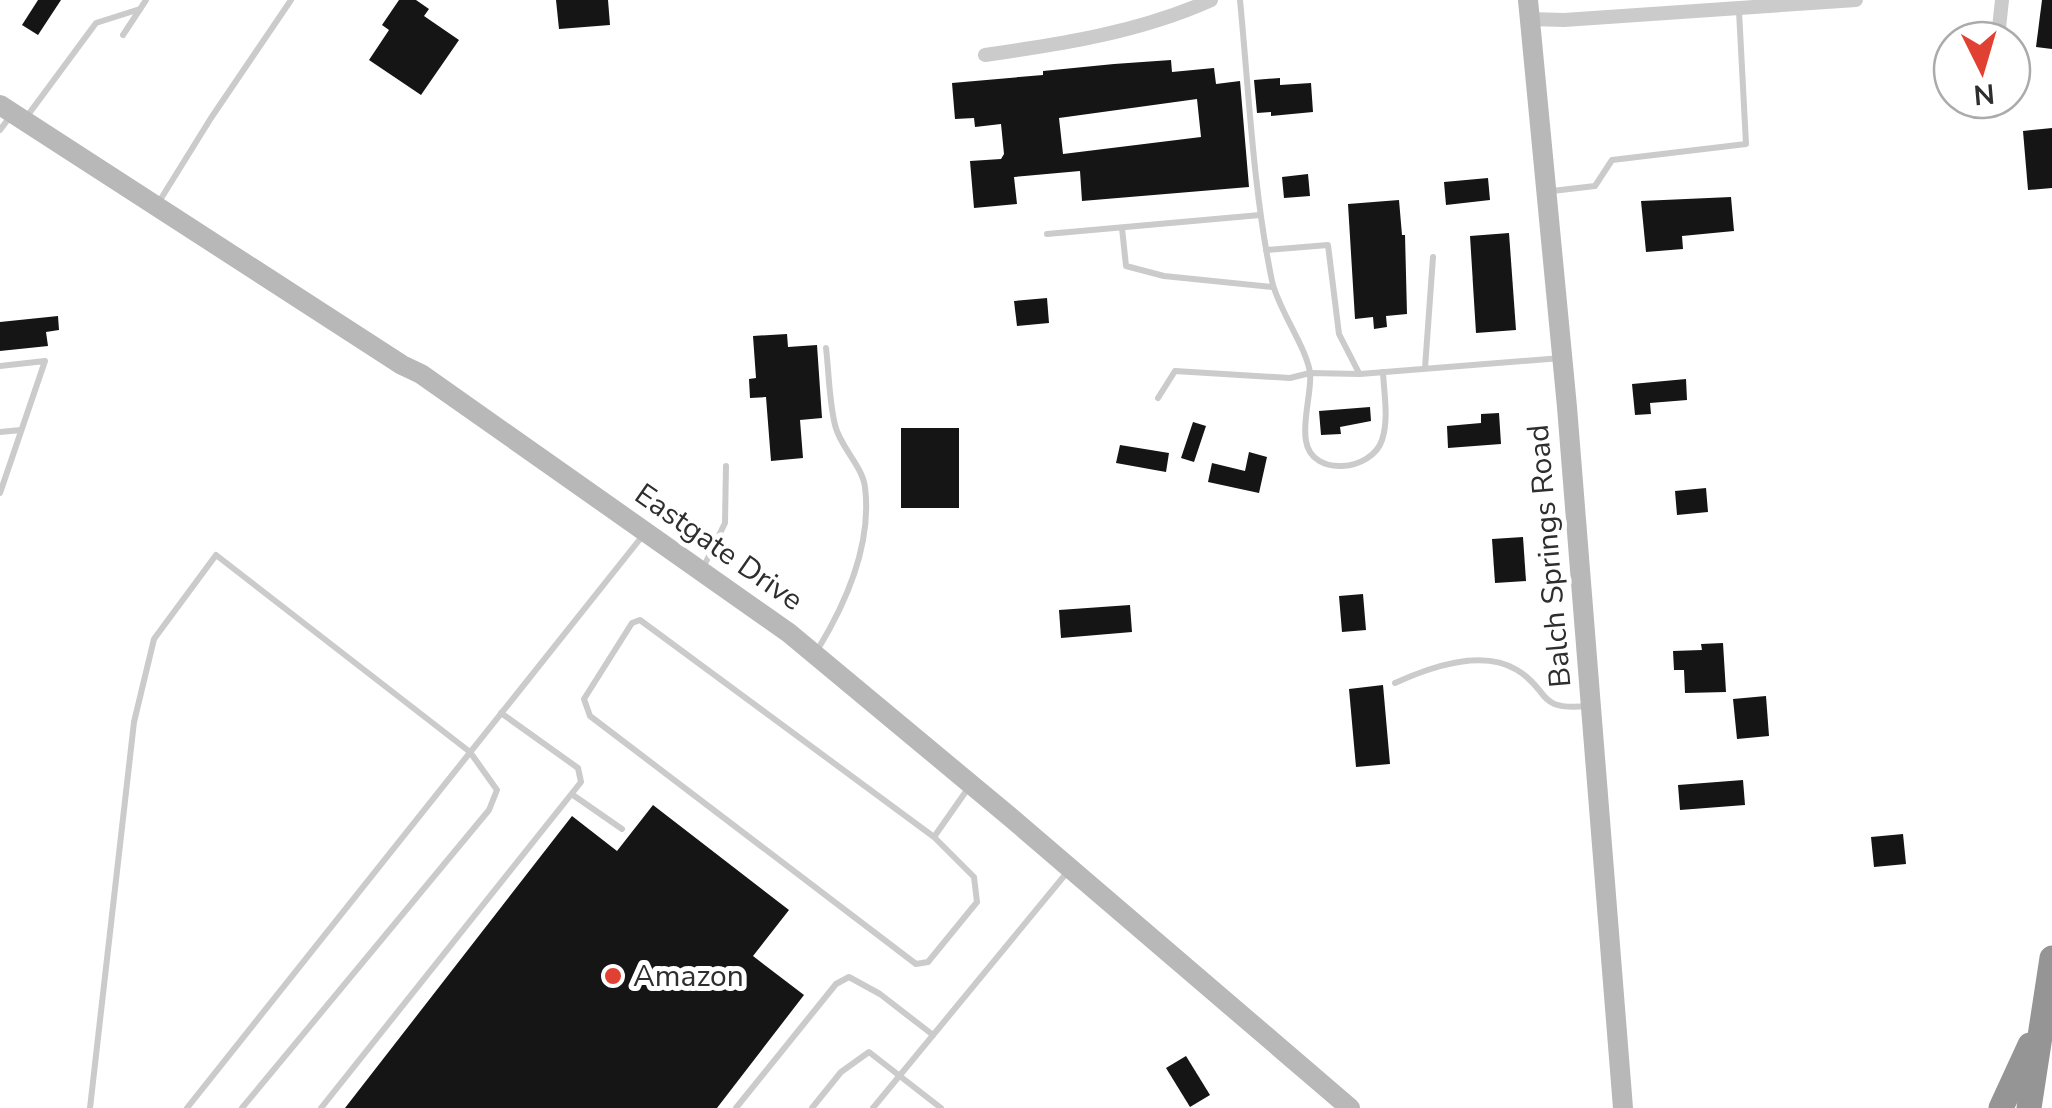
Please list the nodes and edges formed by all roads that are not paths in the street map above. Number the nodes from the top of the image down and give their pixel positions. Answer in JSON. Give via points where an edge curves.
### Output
{"nodes":[{"id":1,"x":146,"y":0,"type":"edge"},
{"id":2,"x":291,"y":0,"type":"edge"},
{"id":3,"x":1211,"y":0,"type":"edge"},
{"id":4,"x":1240,"y":0,"type":"edge"},
{"id":5,"x":1856,"y":0,"type":"edge"},
{"id":6,"x":140,"y":8,"type":"junction"},
{"id":7,"x":1739,"y":8,"type":"junction"},
{"id":8,"x":1529,"y":10,"type":"edge"},
{"id":9,"x":124,"y":35,"type":"dead end"},
{"id":10,"x":985,"y":55,"type":"dead end"},
{"id":11,"x":9,"y":117,"type":"edge"},
{"id":12,"x":1546,"y":192,"type":"junction"},
{"id":13,"x":157,"y":206,"type":"junction"},
{"id":14,"x":1260,"y":215,"type":"junction"},
{"id":15,"x":1122,"y":228,"type":"junction"},
{"id":16,"x":1047,"y":234,"type":"dead end"},
{"id":17,"x":1266,"y":250,"type":"junction"},
{"id":18,"x":1433,"y":257,"type":"dead end"},
{"id":19,"x":1273,"y":287,"type":"junction"},
{"id":20,"x":826,"y":348,"type":"dead end"},
{"id":21,"x":1562,"y":358,"type":"junction"},
{"id":22,"x":0,"y":366,"type":"edge"},
{"id":23,"x":1425,"y":368,"type":"junction"},
{"id":24,"x":1383,"y":372,"type":"junction"},
{"id":25,"x":1310,"y":373,"type":"junction"},
{"id":26,"x":1360,"y":374,"type":"junction"},
{"id":27,"x":1158,"y":398,"type":"dead end"},
{"id":28,"x":22,"y":430,"type":"junction"},
{"id":29,"x":0,"y":432,"type":"edge"},
{"id":30,"x":726,"y":466,"type":"dead end"},
{"id":31,"x":0,"y":491,"type":"edge"},
{"id":32,"x":645,"y":532,"type":"junction"},
{"id":33,"x":702,"y":571,"type":"junction"},
{"id":34,"x":814,"y":654,"type":"junction"},
{"id":35,"x":1395,"y":683,"type":"dead end"},
{"id":36,"x":1591,"y":705,"type":"junction"},
{"id":37,"x":501,"y":712,"type":"junction"},
{"id":38,"x":470,"y":752,"type":"junction"},
{"id":39,"x":969,"y":786,"type":"junction"},
{"id":40,"x":573,"y":795,"type":"junction"},
{"id":41,"x":622,"y":829,"type":"dead end"},
{"id":42,"x":934,"y":837,"type":"junction"},
{"id":43,"x":1070,"y":868,"type":"junction"},
{"id":44,"x":2052,"y":958,"type":"edge"},
{"id":45,"x":2042,"y":1017,"type":"junction"},
{"id":46,"x":933,"y":1035,"type":"junction"},
{"id":47,"x":900,"y":1076,"type":"junction"},
{"id":48,"x":90,"y":1108,"type":"edge"},
{"id":49,"x":187,"y":1108,"type":"edge"},
{"id":50,"x":242,"y":1108,"type":"edge"},
{"id":51,"x":321,"y":1108,"type":"edge"},
{"id":52,"x":736,"y":1108,"type":"edge"},
{"id":53,"x":812,"y":1108,"type":"edge"},
{"id":54,"x":873,"y":1108,"type":"edge"},
{"id":55,"x":941,"y":1108,"type":"edge"},
{"id":56,"x":1350,"y":1108,"type":"edge"},
{"id":57,"x":1624,"y":1108,"type":"edge"},
{"id":58,"x":2002,"y":1108,"type":"edge"},
{"id":59,"x":2029,"y":1108,"type":"edge"}],
"edges":[{"from":1,"to":6,"type":"lane"},
{"from":2,"to":13,"type":"lane"},
{"from":3,"to":10,"type":"street","via":[[1080,41]]},
{"from":4,"to":14,"type":"lane"},
{"from":5,"to":7,"type":"street"},
{"from":6,"to":9,"type":"lane"},
{"from":6,"to":11,"type":"lane","via":[[96,23]]},
{"from":7,"to":8,"type":"street","via":[[1564,20]]},
{"from":7,"to":12,"type":"lane","via":[[1746,144],[1612,160],[1595,186]]},
{"from":8,"to":12,"type":"street","name":"Balch Springs Road"},
{"from":11,"to":13,"type":"street","name":"Eastgate Drive"},
{"from":12,"to":21,"type":"street","name":"Balch Springs Road"},
{"from":13,"to":32,"type":"street","name":"Eastgate Drive","via":[[421,374]]},
{"from":14,"to":15,"type":"lane"},
{"from":14,"to":17,"type":"lane"},
{"from":15,"to":16,"type":"lane"},
{"from":15,"to":19,"type":"lane","via":[[1126,266]]},
{"from":17,"to":19,"type":"lane"},
{"from":17,"to":26,"type":"lane","via":[[1328,245],[1338,334]]},
{"from":18,"to":23,"type":"lane"},
{"from":19,"to":25,"type":"lane"},
{"from":20,"to":34,"type":"lane","via":[[835,428],[865,485],[854,574]]},
{"from":21,"to":23,"type":"lane"},
{"from":21,"to":36,"type":"street","name":"Balch Springs Road"},
{"from":22,"to":28,"type":"lane","via":[[45,361]]},
{"from":23,"to":24,"type":"lane"},
{"from":24,"to":25,"type":"lane","via":[[1382,442],[1370,458],[1342,466],[1312,456],[1306,443]]},
{"from":24,"to":26,"type":"lane"},
{"from":25,"to":26,"type":"lane"},
{"from":25,"to":27,"type":"lane","via":[[1290,378],[1175,371]]},
{"from":28,"to":29,"type":"lane"},
{"from":28,"to":31,"type":"lane"},
{"from":30,"to":33,"type":"lane","via":[[725,523]]},
{"from":32,"to":33,"type":"street","name":"Eastgate Drive"},
{"from":32,"to":37,"type":"lane"},
{"from":33,"to":34,"type":"street","name":"Eastgate Drive"},
{"from":34,"to":39,"type":"street","name":"Eastgate Drive"},
{"from":35,"to":36,"type":"lane","via":[[1446,664],[1496,663],[1514,667],[1551,704]]},
{"from":36,"to":57,"type":"street","name":"Balch Springs Road"},
{"from":37,"to":38,"type":"lane"},
{"from":37,"to":40,"type":"lane","via":[[578,768],[582,782]]},
{"from":38,"to":48,"type":"lane","via":[[216,554],[154,639],[134,722]]},
{"from":38,"to":49,"type":"lane"},
{"from":38,"to":50,"type":"lane","via":[[498,790],[489,810]]},
{"from":39,"to":42,"type":"lane"},
{"from":39,"to":43,"type":"street","name":"Eastgate Drive"},
{"from":40,"to":41,"type":"lane"},
{"from":40,"to":51,"type":"lane"},
{"from":42,"to":42,"type":"lane","via":[[974,877],[977,902],[928,962],[916,964],[590,716],[584,699],[640,620]]},
{"from":43,"to":46,"type":"lane"},
{"from":43,"to":56,"type":"street","name":"Eastgate Drive"},
{"from":44,"to":45,"type":"highway"},
{"from":45,"to":58,"type":"highway"},
{"from":45,"to":59,"type":"highway"},
{"from":46,"to":47,"type":"lane"},
{"from":46,"to":52,"type":"lane","via":[[848,977]]},
{"from":47,"to":53,"type":"lane","via":[[869,1052],[841,1072]]},
{"from":47,"to":54,"type":"lane"},
{"from":47,"to":55,"type":"lane"}]}
